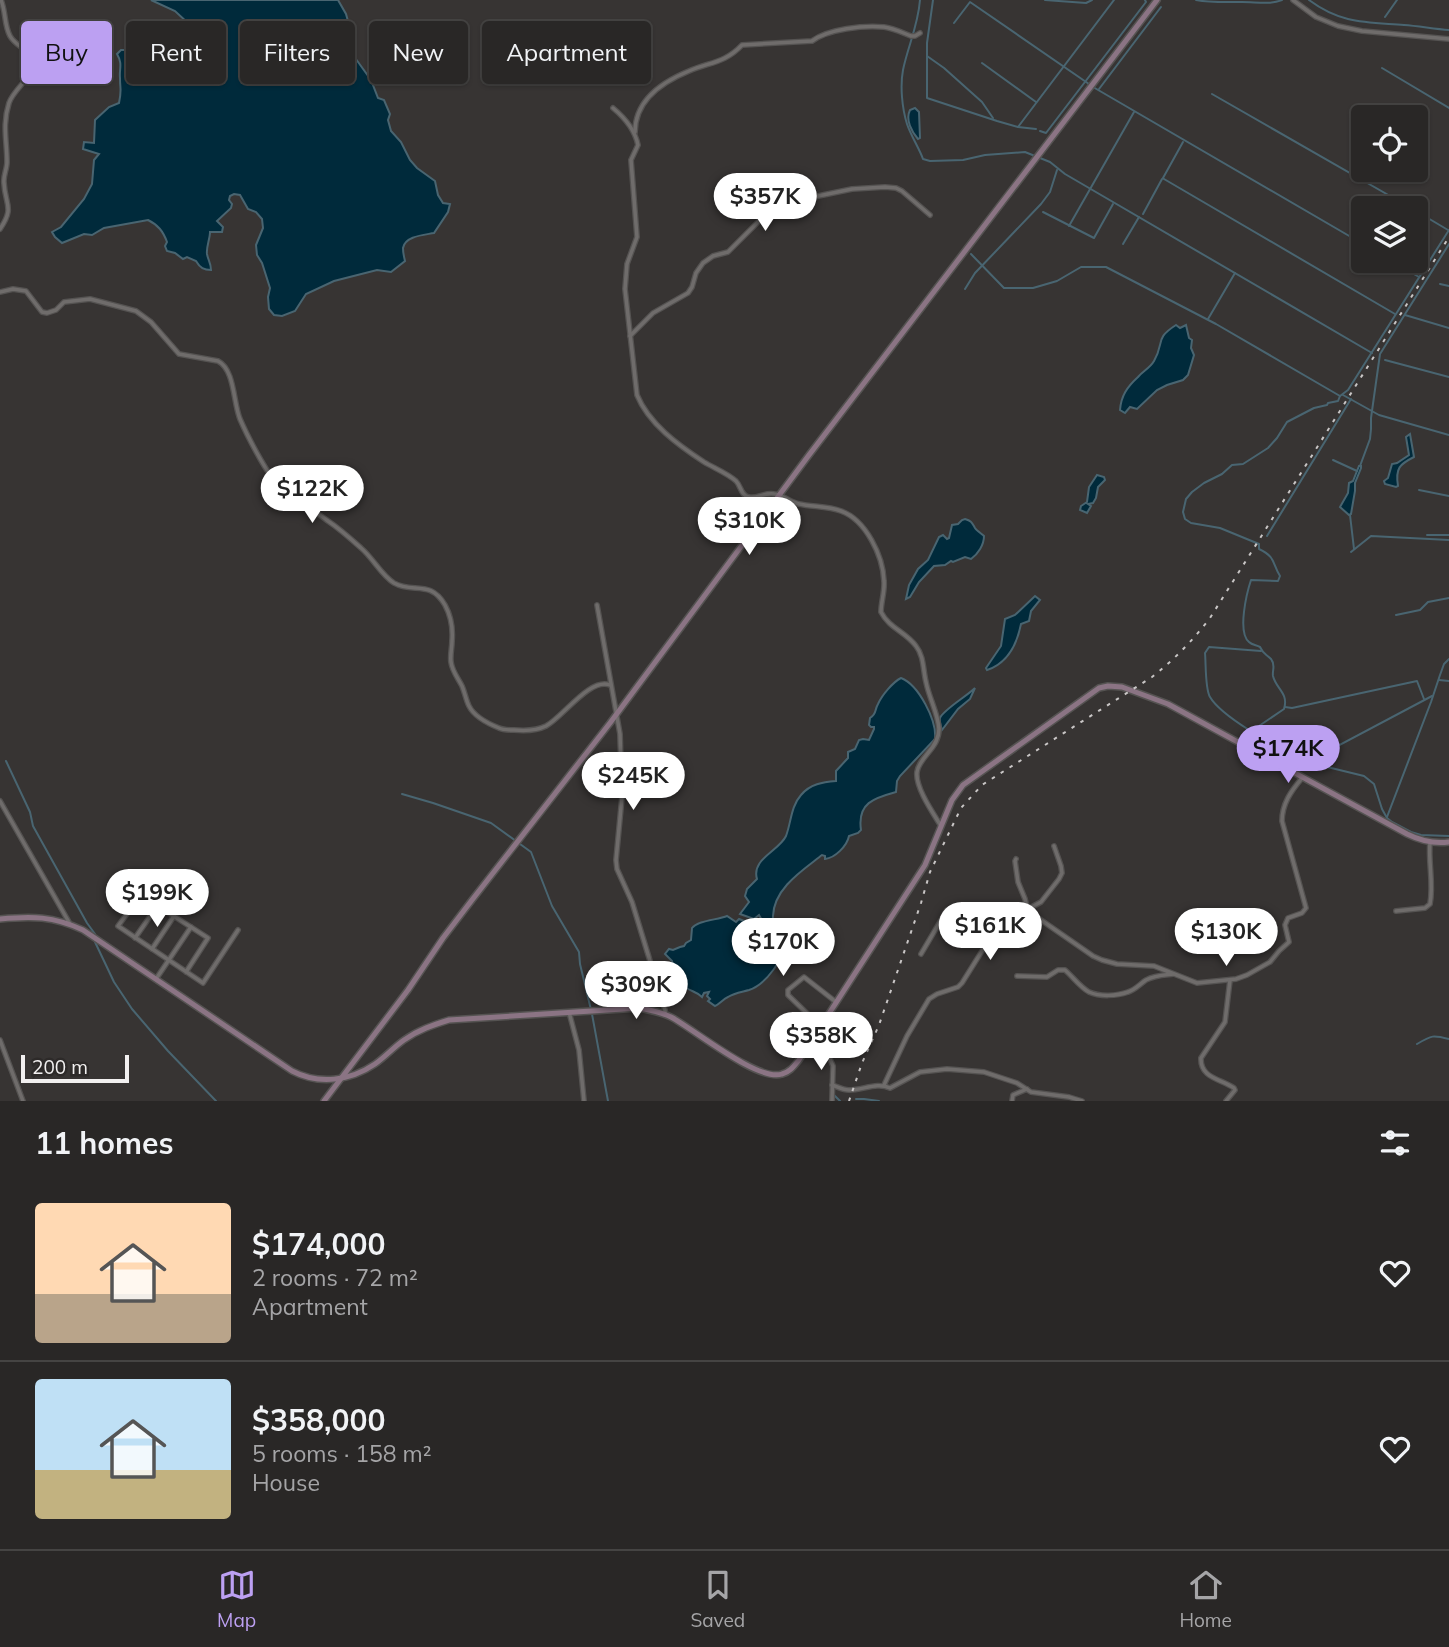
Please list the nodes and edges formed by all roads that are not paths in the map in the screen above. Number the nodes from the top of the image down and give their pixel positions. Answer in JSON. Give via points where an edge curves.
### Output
{"nodes":[{"id":1,"x":1,"y":0,"type":"edge"},
{"id":2,"x":1157,"y":0,"type":"edge"},
{"id":3,"x":1293,"y":0,"type":"edge"},
{"id":4,"x":920,"y":33,"type":"dead end"},
{"id":5,"x":1449,"y":39,"type":"edge"},
{"id":6,"x":613,"y":108,"type":"dead end"},
{"id":7,"x":635,"y":134,"type":"junction"},
{"id":8,"x":930,"y":215,"type":"dead end"},
{"id":9,"x":0,"y":229,"type":"edge"},
{"id":10,"x":0,"y":292,"type":"edge"},
{"id":11,"x":630,"y":336,"type":"junction"},
{"id":12,"x":780,"y":495,"type":"junction"},
{"id":13,"x":597,"y":605,"type":"dead end"},
{"id":14,"x":610,"y":685,"type":"junction"},
{"id":15,"x":617,"y":713,"type":"junction"},
{"id":16,"x":1302,"y":778,"type":"junction"},
{"id":17,"x":0,"y":801,"type":"edge"},
{"id":18,"x":940,"y":826,"type":"junction"},
{"id":19,"x":1430,"y":842,"type":"junction"},
{"id":20,"x":1449,"y":842,"type":"edge"},
{"id":21,"x":1054,"y":846,"type":"dead end"},
{"id":22,"x":1016,"y":859,"type":"dead end"},
{"id":23,"x":158,"y":905,"type":"junction"},
{"id":24,"x":1027,"y":910,"type":"junction"},
{"id":25,"x":1396,"y":911,"type":"dead end"},
{"id":26,"x":174,"y":916,"type":"junction"},
{"id":27,"x":0,"y":919,"type":"edge"},
{"id":28,"x":69,"y":923,"type":"junction"},
{"id":29,"x":191,"y":927,"type":"junction"},
{"id":30,"x":238,"y":930,"type":"dead end"},
{"id":31,"x":992,"y":935,"type":"junction"},
{"id":32,"x":135,"y":938,"type":"junction"},
{"id":33,"x":152,"y":949,"type":"junction"},
{"id":34,"x":921,"y":954,"type":"dead end"},
{"id":35,"x":169,"y":960,"type":"junction"},
{"id":36,"x":186,"y":972,"type":"junction"},
{"id":37,"x":1174,"y":974,"type":"junction"},
{"id":38,"x":1017,"y":976,"type":"dead end"},
{"id":39,"x":156,"y":979,"type":"junction"},
{"id":40,"x":1230,"y":980,"type":"junction"},
{"id":41,"x":836,"y":1002,"type":"junction"},
{"id":42,"x":569,"y":1012,"type":"junction"},
{"id":43,"x":664,"y":1014,"type":"junction"},
{"id":44,"x":820,"y":1026,"type":"junction"},
{"id":45,"x":0,"y":1040,"type":"edge"},
{"id":46,"x":809,"y":1042,"type":"junction"},
{"id":47,"x":342,"y":1078,"type":"junction"},
{"id":48,"x":832,"y":1085,"type":"junction"},
{"id":49,"x":884,"y":1085,"type":"junction"},
{"id":50,"x":1027,"y":1089,"type":"junction"},
{"id":51,"x":23,"y":1101,"type":"edge"},
{"id":52,"x":324,"y":1101,"type":"edge"},
{"id":53,"x":584,"y":1101,"type":"edge"},
{"id":54,"x":832,"y":1101,"type":"edge"},
{"id":55,"x":1012,"y":1101,"type":"edge"},
{"id":56,"x":1082,"y":1101,"type":"edge"},
{"id":57,"x":1226,"y":1101,"type":"edge"}],
"edges":[{"from":1,"to":9,"type":"street","via":[[8,34],[32,55],[34,64],[13,93],[6,115],[4,184],[9,214]]},
{"from":2,"to":12,"type":"main road"},
{"from":3,"to":5,"type":"street","via":[[1338,26]]},
{"from":4,"to":7,"type":"street","via":[[911,36],[885,27],[853,27],[812,41],[742,45],[724,60],[688,71],[649,95],[639,110]]},
{"from":6,"to":7,"type":"street"},
{"from":7,"to":11,"type":"street","via":[[638,145],[631,160],[637,237],[627,264],[625,289]]},
{"from":8,"to":11,"type":"street","via":[[902,191],[885,187],[784,204],[728,252],[703,263],[688,293],[653,313]]},
{"from":10,"to":14,"type":"street","via":[[26,291],[41,312],[47,313],[64,303],[90,299],[136,311],[179,354],[222,364],[239,417],[276,483],[365,551],[393,583],[425,588],[441,599],[450,614],[452,667],[472,711],[482,719],[500,729],[538,729],[561,715],[584,692],[600,684]]},
{"from":11,"to":12,"type":"street","via":[[637,395],[655,423],[736,481],[743,495]]},
{"from":12,"to":15,"type":"main road"},
{"from":12,"to":18,"type":"street","via":[[795,503],[846,513],[860,524],[877,552],[884,580],[881,612],[919,650],[936,715],[939,736],[919,765],[917,776]]},
{"from":13,"to":14,"type":"street"},
{"from":14,"to":15,"type":"street"},
{"from":15,"to":43,"type":"street","via":[[622,797],[617,869],[632,902]]},
{"from":15,"to":47,"type":"main road","via":[[471,900]]},
{"from":16,"to":18,"type":"main road","via":[[1168,704],[1108,686],[963,785]]},
{"from":16,"to":19,"type":"main road"},
{"from":16,"to":40,"type":"street","via":[[1282,810],[1282,821],[1306,908],[1288,918],[1289,942],[1270,961]]},
{"from":17,"to":28,"type":"street"},
{"from":18,"to":41,"type":"main road","via":[[925,865]]},
{"from":19,"to":20,"type":"main road"},
{"from":19,"to":25,"type":"street","via":[[1430,904]]},
{"from":21,"to":24,"type":"street","via":[[1062,873],[1041,902]]},
{"from":22,"to":24,"type":"street"},
{"from":23,"to":26,"type":"street"},
{"from":23,"to":32,"type":"street"},
{"from":23,"to":32,"type":"street","via":[[141,895],[118,926]]},
{"from":24,"to":31,"type":"street","via":[[1005,918]]},
{"from":24,"to":37,"type":"street","via":[[1102,960],[1154,966]]},
{"from":26,"to":29,"type":"street"},
{"from":26,"to":33,"type":"street"},
{"from":27,"to":28,"type":"main road","via":[[44,917]]},
{"from":28,"to":39,"type":"main road"},
{"from":29,"to":35,"type":"street"},
{"from":29,"to":36,"type":"street","via":[[208,939]]},
{"from":30,"to":36,"type":"street","via":[[203,984]]},
{"from":31,"to":34,"type":"street","via":[[950,909]]},
{"from":31,"to":49,"type":"street","via":[[962,983],[929,999]]},
{"from":32,"to":33,"type":"street"},
{"from":33,"to":35,"type":"street"},
{"from":35,"to":36,"type":"street"},
{"from":35,"to":39,"type":"street"},
{"from":37,"to":38,"type":"street","via":[[1146,980],[1128,992],[1100,996],[1065,970],[1047,976]]},
{"from":37,"to":40,"type":"street","via":[[1197,984]]},
{"from":39,"to":47,"type":"main road","via":[[292,1071],[309,1078]]},
{"from":40,"to":57,"type":"street","via":[[1225,1022],[1200,1063],[1212,1077],[1234,1088]]},
{"from":41,"to":44,"type":"main road"},
{"from":41,"to":44,"type":"street","via":[[804,977],[788,990]]},
{"from":42,"to":43,"type":"main road","via":[[639,1008]]},
{"from":42,"to":47,"type":"main road","via":[[462,1018],[437,1024],[405,1040],[366,1070]]},
{"from":42,"to":53,"type":"street","via":[[579,1050]]},
{"from":43,"to":46,"type":"main road","via":[[769,1074],[791,1069]]},
{"from":44,"to":46,"type":"main road"},
{"from":45,"to":51,"type":"street"},
{"from":46,"to":48,"type":"street","via":[[830,1059]]},
{"from":47,"to":52,"type":"main road"},
{"from":48,"to":49,"type":"street","via":[[851,1090]]},
{"from":48,"to":54,"type":"street"},
{"from":49,"to":50,"type":"street","via":[[890,1088],[920,1072],[947,1069],[984,1072]]},
{"from":50,"to":55,"type":"street","via":[[1013,1095]]},
{"from":50,"to":56,"type":"street"}]}
